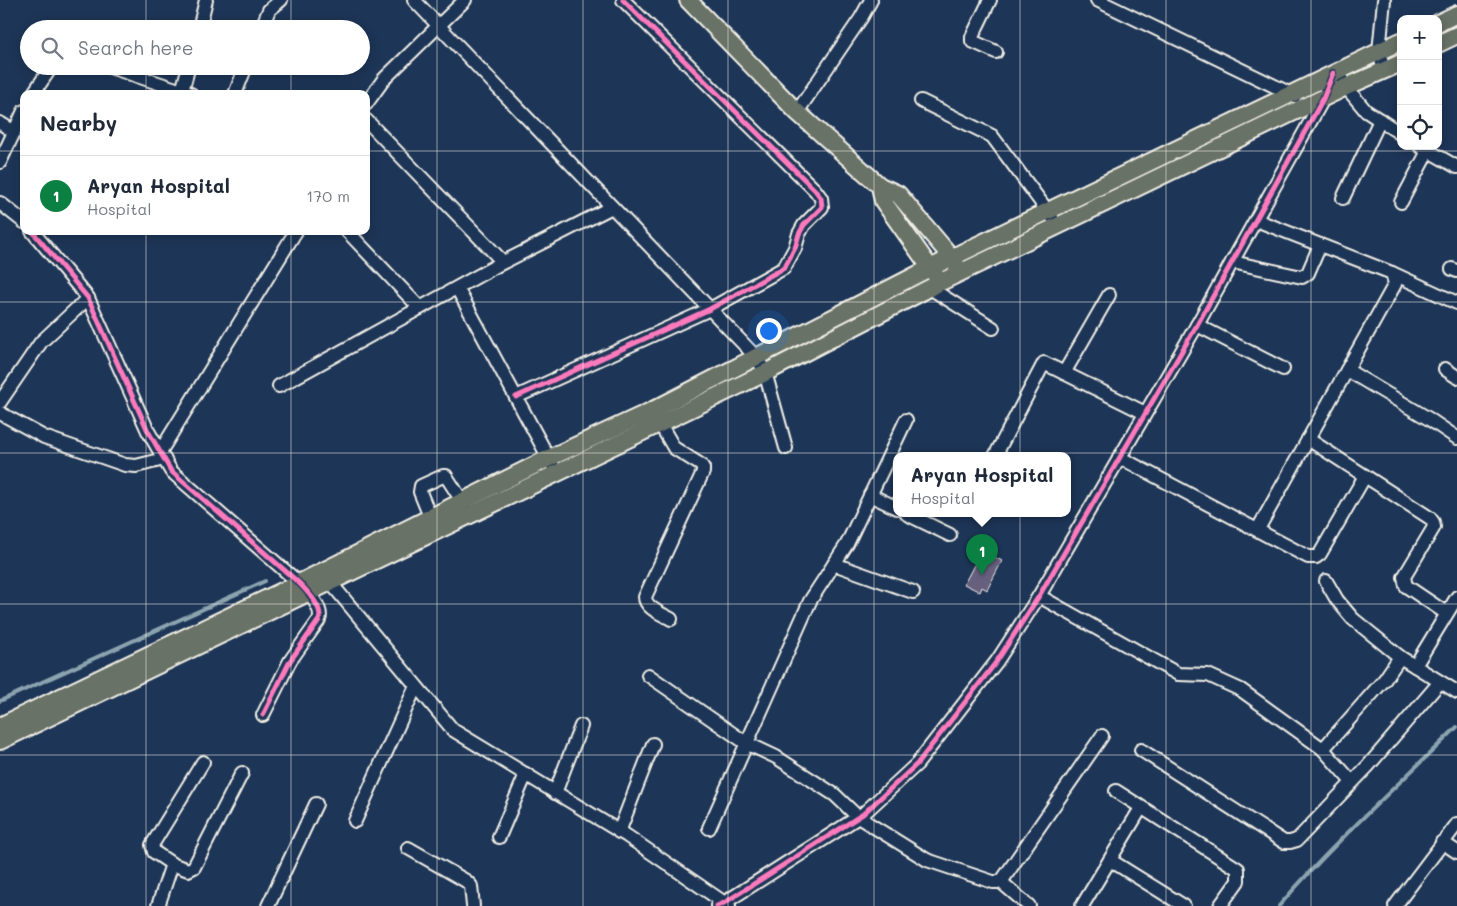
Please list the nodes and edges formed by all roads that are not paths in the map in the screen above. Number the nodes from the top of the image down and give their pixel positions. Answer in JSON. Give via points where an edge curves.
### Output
{"nodes":[{"id":1,"x":206,"y":0,"type":"edge"},
{"id":2,"x":281,"y":0,"type":"edge"},
{"id":3,"x":414,"y":0,"type":"edge"},
{"id":4,"x":465,"y":0,"type":"edge"},
{"id":5,"x":623,"y":0,"type":"edge"},
{"id":6,"x":688,"y":0,"type":"edge"},
{"id":7,"x":871,"y":0,"type":"edge"},
{"id":8,"x":990,"y":0,"type":"edge"},
{"id":9,"x":1097,"y":0,"type":"edge"},
{"id":10,"x":1383,"y":0,"type":"edge"},
{"id":11,"x":1457,"y":14,"type":"edge"},
{"id":12,"x":201,"y":20,"type":"edge"},
{"id":13,"x":265,"y":20,"type":"edge"},
{"id":14,"x":1442,"y":21,"type":"edge"},
{"id":15,"x":440,"y":26,"type":"junction"},
{"id":16,"x":1457,"y":35,"type":"edge"},
{"id":17,"x":1442,"y":42,"type":"edge"},
{"id":18,"x":1397,"y":43,"type":"edge"},
{"id":19,"x":996,"y":52,"type":"dead end"},
{"id":20,"x":1379,"y":52,"type":"junction"},
{"id":21,"x":1397,"y":65,"type":"edge"},
{"id":22,"x":1384,"y":71,"type":"junction"},
{"id":23,"x":1335,"y":72,"type":"junction"},
{"id":24,"x":46,"y":75,"type":"edge"},
{"id":25,"x":134,"y":75,"type":"edge"},
{"id":26,"x":188,"y":75,"type":"edge"},
{"id":27,"x":242,"y":75,"type":"edge"},
{"id":28,"x":1346,"y":87,"type":"junction"},
{"id":29,"x":36,"y":90,"type":"edge"},
{"id":30,"x":180,"y":90,"type":"edge"},
{"id":31,"x":186,"y":90,"type":"edge"},
{"id":32,"x":237,"y":90,"type":"edge"},
{"id":33,"x":1290,"y":94,"type":"junction"},
{"id":34,"x":370,"y":98,"type":"edge"},
{"id":35,"x":921,"y":101,"type":"dead end"},
{"id":36,"x":1317,"y":101,"type":"junction"},
{"id":37,"x":797,"y":112,"type":"junction"},
{"id":38,"x":20,"y":118,"type":"edge"},
{"id":39,"x":1380,"y":120,"type":"junction"},
{"id":40,"x":0,"y":123,"type":"edge"},
{"id":41,"x":370,"y":124,"type":"edge"},
{"id":42,"x":13,"y":131,"type":"junction"},
{"id":43,"x":1397,"y":131,"type":"edge"},
{"id":44,"x":1424,"y":150,"type":"edge"},
{"id":45,"x":1426,"y":150,"type":"edge"},
{"id":46,"x":0,"y":162,"type":"edge"},
{"id":47,"x":1457,"y":167,"type":"edge"},
{"id":48,"x":880,"y":186,"type":"junction"},
{"id":49,"x":1343,"y":198,"type":"dead end"},
{"id":50,"x":1401,"y":202,"type":"dead end"},
{"id":51,"x":0,"y":203,"type":"edge"},
{"id":52,"x":612,"y":207,"type":"junction"},
{"id":53,"x":20,"y":219,"type":"edge"},
{"id":54,"x":1053,"y":219,"type":"junction"},
{"id":55,"x":1256,"y":220,"type":"junction"},
{"id":56,"x":35,"y":235,"type":"edge"},
{"id":57,"x":294,"y":235,"type":"edge"},
{"id":58,"x":351,"y":235,"type":"edge"},
{"id":59,"x":1320,"y":245,"type":"junction"},
{"id":60,"x":952,"y":258,"type":"junction"},
{"id":61,"x":503,"y":262,"type":"junction"},
{"id":62,"x":1232,"y":262,"type":"junction"},
{"id":63,"x":930,"y":268,"type":"junction"},
{"id":64,"x":961,"y":272,"type":"junction"},
{"id":65,"x":1392,"y":273,"type":"junction"},
{"id":66,"x":936,"y":285,"type":"junction"},
{"id":67,"x":457,"y":288,"type":"junction"},
{"id":68,"x":1109,"y":295,"type":"dead end"},
{"id":69,"x":88,"y":298,"type":"junction"},
{"id":70,"x":1457,"y":303,"type":"edge"},
{"id":71,"x":420,"y":308,"type":"junction"},
{"id":72,"x":710,"y":309,"type":"junction"},
{"id":73,"x":1196,"y":325,"type":"junction"},
{"id":74,"x":993,"y":328,"type":"dead end"},
{"id":75,"x":761,"y":365,"type":"junction"},
{"id":76,"x":1283,"y":369,"type":"dead end"},
{"id":77,"x":1445,"y":369,"type":"dead end"},
{"id":78,"x":1347,"y":370,"type":"junction"},
{"id":79,"x":1064,"y":373,"type":"junction"},
{"id":80,"x":1457,"y":377,"type":"edge"},
{"id":81,"x":279,"y":386,"type":"dead end"},
{"id":82,"x":516,"y":397,"type":"junction"},
{"id":83,"x":0,"y":402,"type":"edge"},
{"id":84,"x":0,"y":413,"type":"edge"},
{"id":85,"x":1145,"y":414,"type":"junction"},
{"id":86,"x":656,"y":417,"type":"junction"},
{"id":87,"x":906,"y":420,"type":"dead end"},
{"id":88,"x":1457,"y":438,"type":"edge"},
{"id":89,"x":1308,"y":439,"type":"junction"},
{"id":90,"x":786,"y":448,"type":"dead end"},
{"id":91,"x":997,"y":452,"type":"edge"},
{"id":92,"x":162,"y":455,"type":"junction"},
{"id":93,"x":1120,"y":457,"type":"junction"},
{"id":94,"x":553,"y":465,"type":"junction"},
{"id":95,"x":1365,"y":476,"type":"junction"},
{"id":96,"x":870,"y":495,"type":"junction"},
{"id":97,"x":893,"y":506,"type":"edge"},
{"id":98,"x":466,"y":508,"type":"junction"},
{"id":99,"x":914,"y":517,"type":"edge"},
{"id":100,"x":433,"y":524,"type":"junction"},
{"id":101,"x":1258,"y":529,"type":"junction"},
{"id":102,"x":950,"y":535,"type":"dead end"},
{"id":103,"x":834,"y":564,"type":"junction"},
{"id":104,"x":326,"y":576,"type":"junction"},
{"id":105,"x":1326,"y":581,"type":"dead end"},
{"id":106,"x":303,"y":588,"type":"junction"},
{"id":107,"x":913,"y":592,"type":"dead end"},
{"id":108,"x":1039,"y":596,"type":"junction"},
{"id":109,"x":1457,"y":597,"type":"edge"},
{"id":110,"x":1446,"y":613,"type":"junction"},
{"id":111,"x":671,"y":619,"type":"dead end"},
{"id":112,"x":1400,"y":657,"type":"junction"},
{"id":113,"x":1415,"y":666,"type":"junction"},
{"id":114,"x":648,"y":675,"type":"dead end"},
{"id":115,"x":1440,"y":682,"type":"junction"},
{"id":116,"x":416,"y":686,"type":"junction"},
{"id":117,"x":1457,"y":692,"type":"edge"},
{"id":118,"x":263,"y":715,"type":"dead end"},
{"id":119,"x":0,"y":726,"type":"edge"},
{"id":120,"x":581,"y":726,"type":"dead end"},
{"id":121,"x":1102,"y":736,"type":"dead end"},
{"id":122,"x":0,"y":741,"type":"edge"},
{"id":123,"x":746,"y":743,"type":"junction"},
{"id":124,"x":653,"y":744,"type":"dead end"},
{"id":125,"x":1323,"y":749,"type":"junction"},
{"id":126,"x":1141,"y":750,"type":"dead end"},
{"id":127,"x":203,"y":762,"type":"dead end"},
{"id":128,"x":242,"y":773,"type":"dead end"},
{"id":129,"x":526,"y":774,"type":"junction"},
{"id":130,"x":1352,"y":782,"type":"junction"},
{"id":131,"x":1116,"y":791,"type":"dead end"},
{"id":132,"x":555,"y":793,"type":"junction"},
{"id":133,"x":316,"y":804,"type":"dead end"},
{"id":134,"x":1141,"y":808,"type":"junction"},
{"id":135,"x":858,"y":817,"type":"junction"},
{"id":136,"x":355,"y":821,"type":"dead end"},
{"id":137,"x":1457,"y":824,"type":"edge"},
{"id":138,"x":709,"y":828,"type":"dead end"},
{"id":139,"x":619,"y":832,"type":"junction"},
{"id":140,"x":500,"y":837,"type":"dead end"},
{"id":141,"x":1442,"y":842,"type":"junction"},
{"id":142,"x":408,"y":848,"type":"dead end"},
{"id":143,"x":1457,"y":852,"type":"edge"},
{"id":144,"x":1110,"y":860,"type":"junction"},
{"id":145,"x":172,"y":864,"type":"junction"},
{"id":146,"x":1001,"y":882,"type":"junction"},
{"id":147,"x":723,"y":905,"type":"edge"},
{"id":148,"x":158,"y":906,"type":"edge"},
{"id":149,"x":268,"y":906,"type":"edge"},
{"id":150,"x":473,"y":906,"type":"edge"},
{"id":151,"x":1028,"y":906,"type":"edge"},
{"id":152,"x":1082,"y":906,"type":"edge"},
{"id":153,"x":1184,"y":906,"type":"edge"},
{"id":154,"x":1220,"y":906,"type":"edge"},
{"id":155,"x":1395,"y":906,"type":"edge"}],
"edges":[{"from":1,"to":12,"type":"street"},
{"from":2,"to":13,"type":"street","via":[[269,10]]},
{"from":3,"to":15,"type":"street"},
{"from":4,"to":15,"type":"street"},
{"from":5,"to":72,"type":"street","via":[[821,198],[822,206],[804,225],[784,268]]},
{"from":6,"to":37,"type":"main road"},
{"from":7,"to":37,"type":"street"},
{"from":8,"to":19,"type":"street","via":[[972,41]]},
{"from":9,"to":33,"type":"street"},
{"from":10,"to":20,"type":"street"},
{"from":11,"to":14,"type":"main road"},
{"from":15,"to":34,"type":"street","via":[[384,79]]},
{"from":15,"to":52,"type":"street"},
{"from":16,"to":17,"type":"main road"},
{"from":18,"to":20,"type":"main road"},
{"from":20,"to":22,"type":"street"},
{"from":20,"to":23,"type":"main road"},
{"from":21,"to":22,"type":"main road"},
{"from":22,"to":28,"type":"main road"},
{"from":23,"to":28,"type":"street"},
{"from":23,"to":33,"type":"main road"},
{"from":23,"to":36,"type":"street"},
{"from":24,"to":29,"type":"street"},
{"from":25,"to":30,"type":"street"},
{"from":26,"to":31,"type":"street"},
{"from":27,"to":32,"type":"street"},
{"from":28,"to":36,"type":"main road"},
{"from":28,"to":39,"type":"street","via":[[1366,111]]},
{"from":33,"to":36,"type":"street"},
{"from":33,"to":54,"type":"main road"},
{"from":35,"to":54,"type":"street","via":[[992,136]]},
{"from":36,"to":54,"type":"main road"},
{"from":36,"to":55,"type":"street"},
{"from":37,"to":48,"type":"main road"},
{"from":38,"to":42,"type":"street"},
{"from":39,"to":43,"type":"street"},
{"from":39,"to":49,"type":"street"},
{"from":40,"to":42,"type":"street"},
{"from":41,"to":61,"type":"street"},
{"from":42,"to":46,"type":"street"},
{"from":44,"to":50,"type":"street"},
{"from":45,"to":47,"type":"street"},
{"from":48,"to":60,"type":"main road","via":[[898,194]]},
{"from":48,"to":63,"type":"main road","via":[[883,201]]},
{"from":51,"to":53,"type":"street"},
{"from":52,"to":61,"type":"street"},
{"from":52,"to":72,"type":"street"},
{"from":54,"to":60,"type":"main road"},
{"from":54,"to":64,"type":"main road"},
{"from":55,"to":59,"type":"street"},
{"from":55,"to":62,"type":"street"},
{"from":56,"to":69,"type":"street"},
{"from":57,"to":92,"type":"street"},
{"from":58,"to":71,"type":"street"},
{"from":59,"to":62,"type":"street","via":[[1308,273],[1302,277]]},
{"from":59,"to":65,"type":"street"},
{"from":60,"to":63,"type":"main road"},
{"from":60,"to":64,"type":"main road"},
{"from":61,"to":67,"type":"street"},
{"from":62,"to":73,"type":"street"},
{"from":63,"to":66,"type":"main road"},
{"from":63,"to":75,"type":"main road"},
{"from":64,"to":66,"type":"main road"},
{"from":65,"to":70,"type":"street"},
{"from":65,"to":78,"type":"street","via":[[1394,284]]},
{"from":66,"to":74,"type":"street"},
{"from":66,"to":75,"type":"main road"},
{"from":67,"to":71,"type":"street"},
{"from":67,"to":82,"type":"street"},
{"from":68,"to":79,"type":"street"},
{"from":69,"to":83,"type":"street","via":[[42,342]]},
{"from":69,"to":92,"type":"street"},
{"from":71,"to":81,"type":"street"},
{"from":72,"to":75,"type":"street"},
{"from":72,"to":82,"type":"street"},
{"from":73,"to":76,"type":"street"},
{"from":73,"to":85,"type":"street"},
{"from":75,"to":86,"type":"main road"},
{"from":75,"to":90,"type":"street"},
{"from":77,"to":80,"type":"street"},
{"from":78,"to":88,"type":"street"},
{"from":78,"to":89,"type":"street"},
{"from":79,"to":85,"type":"street"},
{"from":79,"to":91,"type":"street","via":[[1044,363]]},
{"from":82,"to":94,"type":"street"},
{"from":84,"to":92,"type":"street","via":[[44,437],[126,465],[136,466]]},
{"from":85,"to":93,"type":"street"},
{"from":86,"to":94,"type":"main road"},
{"from":86,"to":111,"type":"street","via":[[674,448],[703,468],[645,597],[648,606]]},
{"from":87,"to":96,"type":"street"},
{"from":89,"to":95,"type":"street"},
{"from":89,"to":101,"type":"street"},
{"from":92,"to":106,"type":"street","via":[[172,471]]},
{"from":93,"to":101,"type":"street"},
{"from":93,"to":108,"type":"street"},
{"from":94,"to":98,"type":"main road"},
{"from":95,"to":101,"type":"street","via":[[1326,546],[1316,557],[1308,557]]},
{"from":95,"to":110,"type":"street","via":[[1433,522],[1434,528],[1404,582]]},
{"from":96,"to":97,"type":"street"},
{"from":96,"to":103,"type":"street"},
{"from":98,"to":100,"type":"main road"},
{"from":98,"to":100,"type":"street","via":[[446,476],[421,486],[420,492]]},
{"from":99,"to":102,"type":"street"},
{"from":100,"to":104,"type":"main road"},
{"from":103,"to":107,"type":"street"},
{"from":103,"to":123,"type":"street","via":[[810,601]]},
{"from":104,"to":106,"type":"main road"},
{"from":104,"to":116,"type":"street"},
{"from":105,"to":112,"type":"street","via":[[1352,620]]},
{"from":106,"to":118,"type":"street","via":[[321,616],[290,661]]},
{"from":106,"to":119,"type":"main road"},
{"from":106,"to":122,"type":"main road"},
{"from":108,"to":125,"type":"street","via":[[1178,674],[1208,675],[1241,690]]},
{"from":108,"to":135,"type":"street","via":[[997,661],[916,764]]},
{"from":109,"to":110,"type":"street"},
{"from":110,"to":113,"type":"street"},
{"from":112,"to":113,"type":"street"},
{"from":112,"to":125,"type":"street","via":[[1385,679]]},
{"from":113,"to":115,"type":"street"},
{"from":114,"to":123,"type":"street"},
{"from":115,"to":117,"type":"street"},
{"from":115,"to":130,"type":"street"},
{"from":116,"to":129,"type":"street","via":[[453,730]]},
{"from":116,"to":136,"type":"street"},
{"from":120,"to":132,"type":"street"},
{"from":121,"to":146,"type":"street"},
{"from":123,"to":135,"type":"street","via":[[776,757],[835,795]]},
{"from":123,"to":138,"type":"street"},
{"from":124,"to":139,"type":"street"},
{"from":125,"to":130,"type":"street"},
{"from":126,"to":130,"type":"street","via":[[1284,842],[1297,840]]},
{"from":127,"to":145,"type":"street","via":[[152,845],[154,852]]},
{"from":128,"to":145,"type":"street","via":[[194,867],[188,870]]},
{"from":129,"to":132,"type":"street"},
{"from":129,"to":140,"type":"street"},
{"from":131,"to":134,"type":"street"},
{"from":132,"to":139,"type":"street"},
{"from":133,"to":149,"type":"street"},
{"from":134,"to":144,"type":"street"},
{"from":134,"to":154,"type":"street","via":[[1238,869],[1238,881]]},
{"from":135,"to":146,"type":"street","via":[[927,860]]},
{"from":135,"to":147,"type":"street"},
{"from":137,"to":141,"type":"street"},
{"from":139,"to":147,"type":"street"},
{"from":141,"to":143,"type":"street"},
{"from":141,"to":155,"type":"street"},
{"from":142,"to":150,"type":"street","via":[[466,880],[471,886]]},
{"from":144,"to":152,"type":"street"},
{"from":144,"to":153,"type":"street"},
{"from":145,"to":148,"type":"street"},
{"from":146,"to":151,"type":"street"}]}
